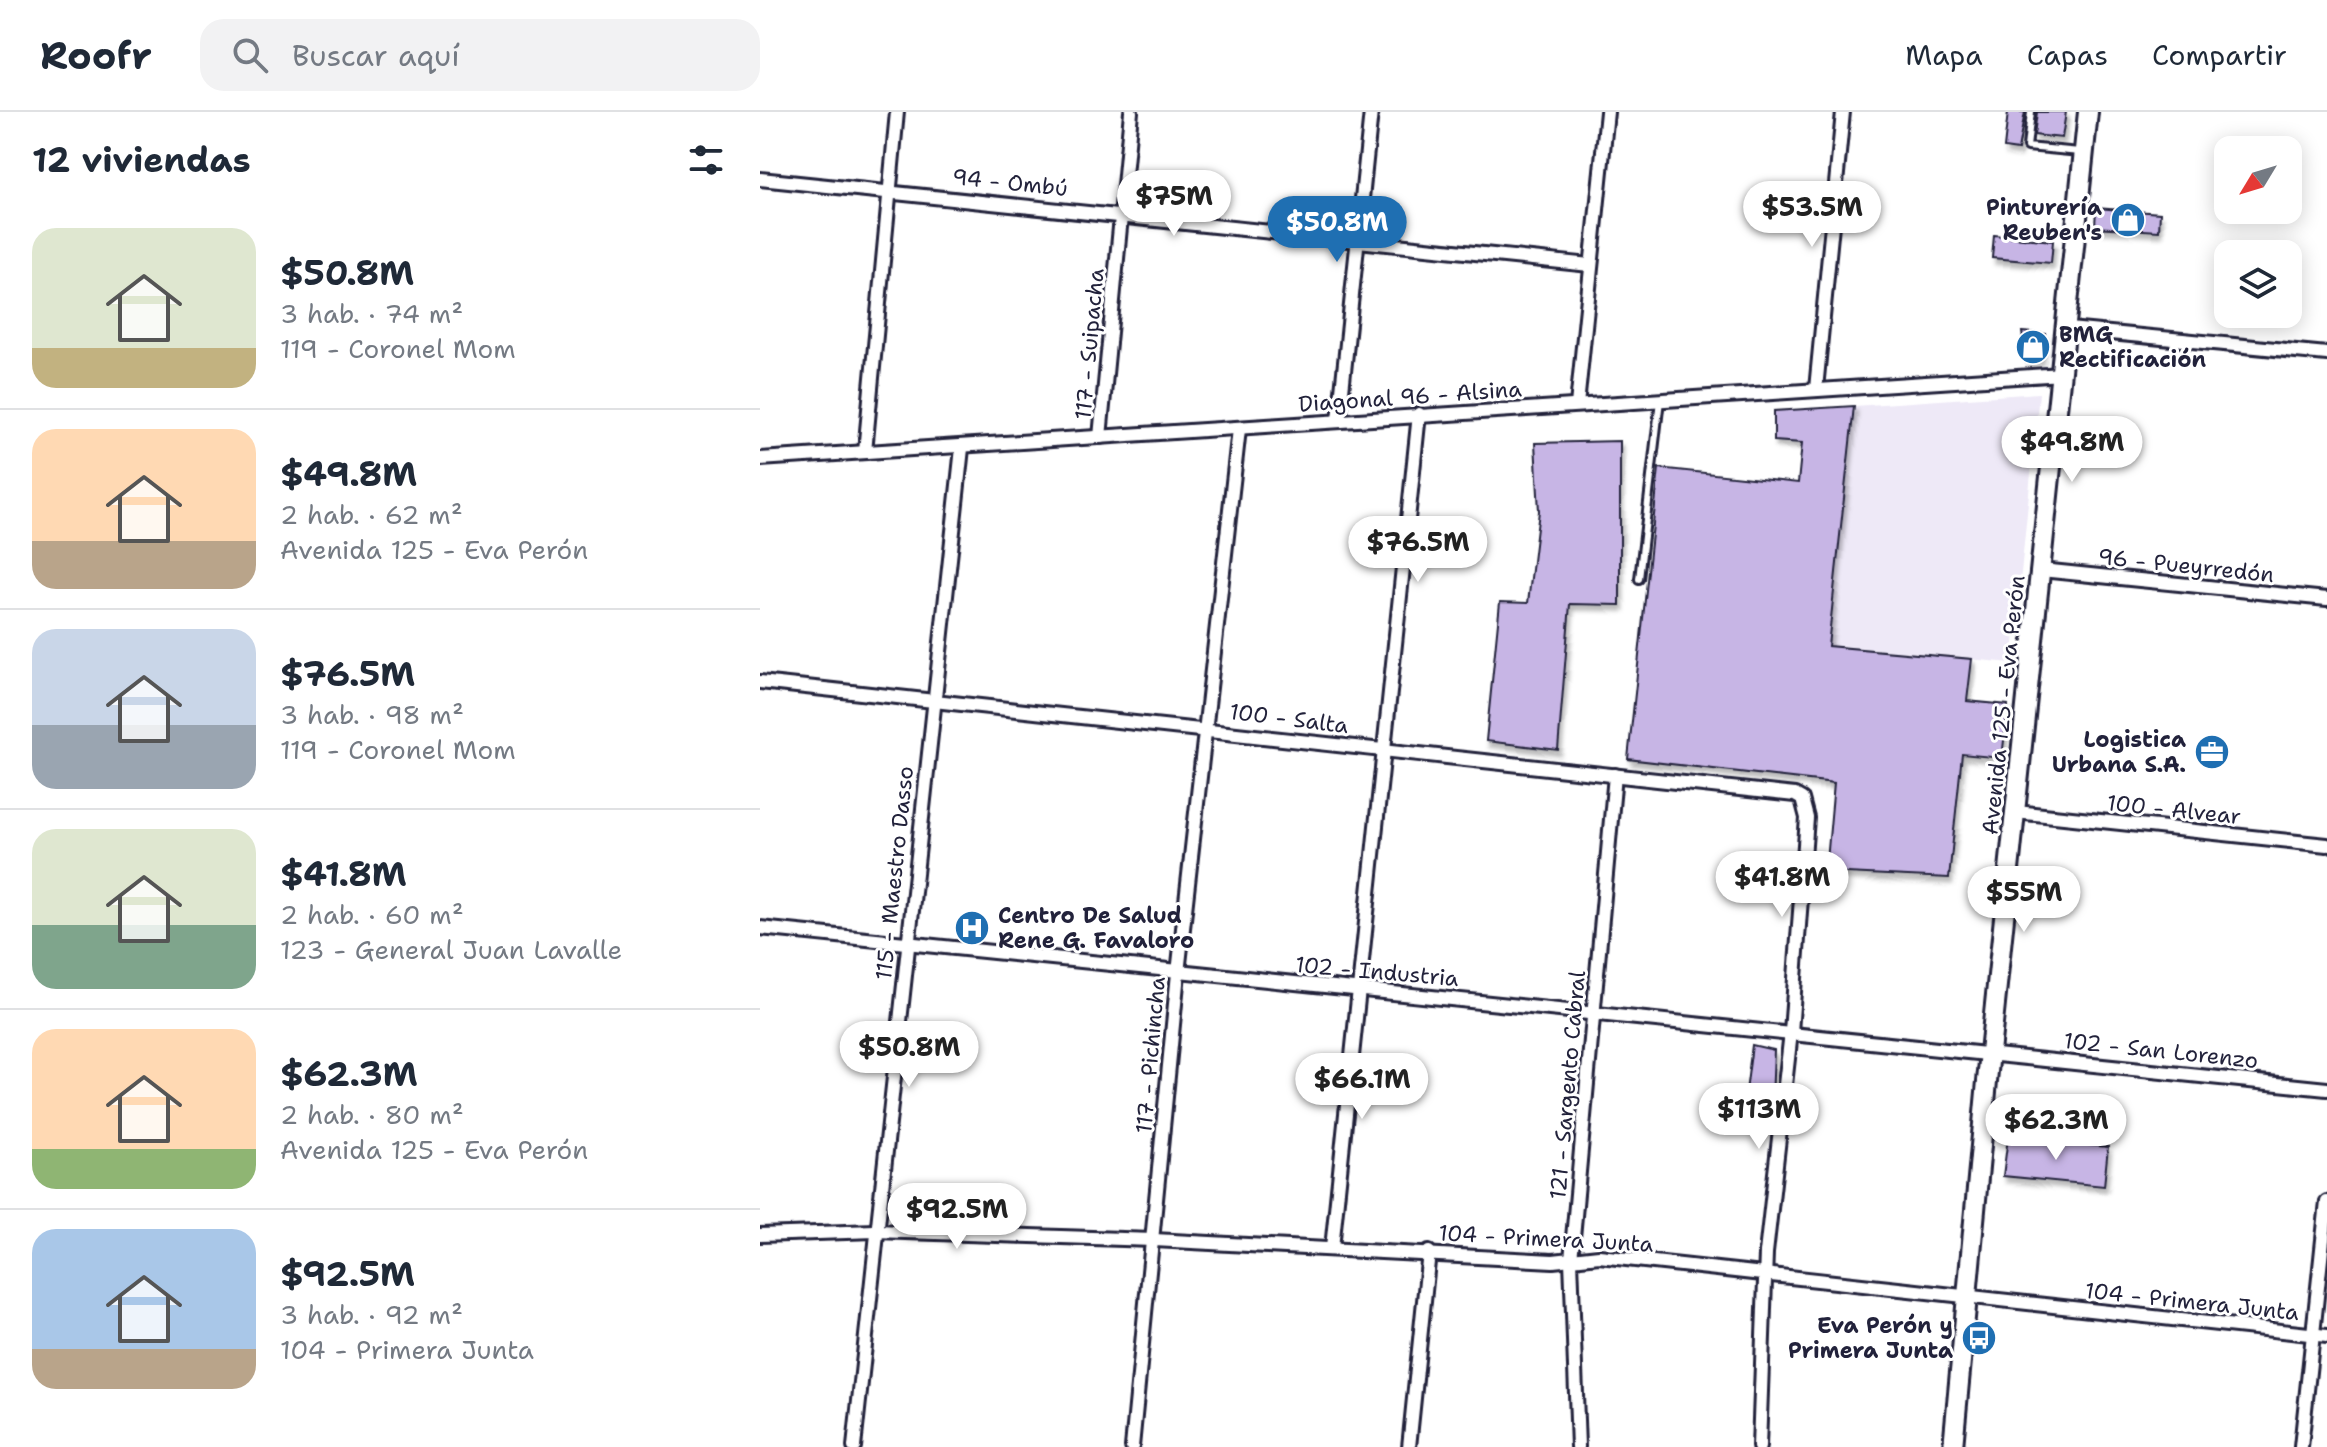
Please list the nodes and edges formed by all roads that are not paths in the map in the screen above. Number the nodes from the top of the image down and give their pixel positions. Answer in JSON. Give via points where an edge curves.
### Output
{"nodes":[{"id":1,"x":897,"y":112,"type":"edge"},
{"id":2,"x":1131,"y":112,"type":"edge"},
{"id":3,"x":1371,"y":112,"type":"edge"},
{"id":4,"x":1607,"y":112,"type":"edge"},
{"id":5,"x":1843,"y":112,"type":"edge"},
{"id":6,"x":2031,"y":112,"type":"edge"},
{"id":7,"x":2088,"y":112,"type":"edge"},
{"id":8,"x":2084,"y":153,"type":"junction"},
{"id":9,"x":760,"y":179,"type":"edge"},
{"id":10,"x":889,"y":190,"type":"junction"},
{"id":11,"x":1121,"y":214,"type":"junction"},
{"id":12,"x":1357,"y":241,"type":"junction"},
{"id":13,"x":1590,"y":265,"type":"junction"},
{"id":14,"x":2069,"y":329,"type":"junction"},
{"id":15,"x":2327,"y":354,"type":"edge"},
{"id":16,"x":2063,"y":374,"type":"junction"},
{"id":17,"x":1816,"y":389,"type":"junction"},
{"id":18,"x":1660,"y":400,"type":"junction"},
{"id":19,"x":1577,"y":405,"type":"junction"},
{"id":20,"x":1419,"y":414,"type":"junction"},
{"id":21,"x":1339,"y":420,"type":"junction"},
{"id":22,"x":1239,"y":429,"type":"junction"},
{"id":23,"x":1100,"y":437,"type":"junction"},
{"id":24,"x":962,"y":448,"type":"junction"},
{"id":25,"x":865,"y":452,"type":"junction"},
{"id":26,"x":760,"y":459,"type":"edge"},
{"id":27,"x":2041,"y":570,"type":"junction"},
{"id":28,"x":1639,"y":579,"type":"dead end"},
{"id":29,"x":2327,"y":599,"type":"edge"},
{"id":30,"x":760,"y":682,"type":"edge"},
{"id":31,"x":933,"y":698,"type":"junction"},
{"id":32,"x":1204,"y":729,"type":"junction"},
{"id":33,"x":1382,"y":750,"type":"junction"},
{"id":34,"x":1615,"y":775,"type":"junction"},
{"id":35,"x":2016,"y":812,"type":"junction"},
{"id":36,"x":2327,"y":845,"type":"edge"},
{"id":37,"x":760,"y":928,"type":"edge"},
{"id":38,"x":907,"y":943,"type":"junction"},
{"id":39,"x":1178,"y":973,"type":"junction"},
{"id":40,"x":1357,"y":990,"type":"junction"},
{"id":41,"x":1593,"y":1012,"type":"junction"},
{"id":42,"x":1791,"y":1032,"type":"junction"},
{"id":43,"x":1990,"y":1052,"type":"junction"},
{"id":44,"x":2327,"y":1089,"type":"edge"},
{"id":45,"x":2327,"y":1202,"type":"edge"},
{"id":46,"x":875,"y":1231,"type":"junction"},
{"id":47,"x":760,"y":1235,"type":"edge"},
{"id":48,"x":1154,"y":1240,"type":"junction"},
{"id":49,"x":1332,"y":1248,"type":"junction"},
{"id":50,"x":1429,"y":1252,"type":"junction"},
{"id":51,"x":1571,"y":1260,"type":"junction"},
{"id":52,"x":1765,"y":1274,"type":"junction"},
{"id":53,"x":1967,"y":1297,"type":"junction"},
{"id":54,"x":2313,"y":1334,"type":"junction"},
{"id":55,"x":2327,"y":1336,"type":"edge"},
{"id":56,"x":854,"y":1447,"type":"edge"},
{"id":57,"x":1132,"y":1447,"type":"edge"},
{"id":58,"x":1409,"y":1447,"type":"edge"},
{"id":59,"x":1578,"y":1447,"type":"edge"},
{"id":60,"x":1759,"y":1447,"type":"edge"},
{"id":61,"x":1953,"y":1447,"type":"edge"},
{"id":62,"x":2301,"y":1447,"type":"edge"}],
"edges":[{"from":1,"to":10,"type":"street"},
{"from":2,"to":11,"type":"street","name":"117 - Suipacha"},
{"from":3,"to":12,"type":"street"},
{"from":4,"to":13,"type":"street"},
{"from":5,"to":17,"type":"street"},
{"from":6,"to":8,"type":"lane","via":[[2027,147]]},
{"from":7,"to":8,"type":"main road","name":"Avenida 125 - Eva Perón"},
{"from":8,"to":14,"type":"main road","name":"Avenida 125 - Eva Perón"},
{"from":9,"to":10,"type":"street","name":"94 - Ombú"},
{"from":10,"to":11,"type":"street","name":"94 - Ombú"},
{"from":10,"to":25,"type":"street"},
{"from":11,"to":12,"type":"street","name":"94 - Ombú"},
{"from":11,"to":23,"type":"street","name":"117 - Suipacha"},
{"from":12,"to":13,"type":"street","name":"94 - Ombú"},
{"from":12,"to":21,"type":"street"},
{"from":13,"to":19,"type":"street"},
{"from":14,"to":15,"type":"street"},
{"from":14,"to":16,"type":"main road","name":"Avenida 125 - Eva Perón"},
{"from":16,"to":17,"type":"street","name":"Diagonal 96 - Alsina"},
{"from":16,"to":27,"type":"main road","name":"Avenida 125 - Eva Perón"},
{"from":17,"to":18,"type":"street","name":"Diagonal 96 - Alsina"},
{"from":18,"to":19,"type":"street","name":"Diagonal 96 - Alsina"},
{"from":18,"to":28,"type":"lane"},
{"from":19,"to":20,"type":"street","name":"Diagonal 96 - Alsina"},
{"from":20,"to":21,"type":"street","name":"Diagonal 96 - Alsina"},
{"from":20,"to":33,"type":"street"},
{"from":21,"to":22,"type":"street","name":"Diagonal 96 - Alsina"},
{"from":22,"to":23,"type":"street","name":"Diagonal 96 - Alsina"},
{"from":22,"to":32,"type":"street","name":"117 - Pichincha"},
{"from":23,"to":24,"type":"street","name":"Diagonal 96 - Alsina"},
{"from":24,"to":25,"type":"street","name":"Diagonal 96 - Alsina"},
{"from":24,"to":31,"type":"street","name":"115 - Maestro Dasso"},
{"from":25,"to":26,"type":"street","name":"Diagonal 96 - Alsina"},
{"from":27,"to":29,"type":"street","name":"96 - Pueyrredón"},
{"from":27,"to":35,"type":"main road","name":"Avenida 125 - Eva Perón"},
{"from":30,"to":31,"type":"street","name":"100 - Salta"},
{"from":31,"to":32,"type":"street","name":"100 - Salta"},
{"from":31,"to":38,"type":"street","name":"115 - Maestro Dasso"},
{"from":32,"to":33,"type":"street","name":"100 - Salta"},
{"from":32,"to":39,"type":"street","name":"117 - Pichincha"},
{"from":33,"to":34,"type":"street","name":"100 - Salta"},
{"from":33,"to":40,"type":"street"},
{"from":34,"to":41,"type":"street","name":"121 - Sargento Cabral"},
{"from":34,"to":42,"type":"street","name":"100 - Salta","via":[[1795,795],[1807,807]]},
{"from":35,"to":36,"type":"street","name":"100 - Alvear"},
{"from":35,"to":43,"type":"main road","name":"Avenida 125 - Eva Perón"},
{"from":37,"to":38,"type":"street","name":"102 - Industria"},
{"from":38,"to":39,"type":"street","name":"102 - Industria"},
{"from":38,"to":46,"type":"street","name":"115 - Maestro Dasso"},
{"from":39,"to":40,"type":"street","name":"102 - Industria"},
{"from":39,"to":48,"type":"street","name":"117 - Pichincha"},
{"from":40,"to":41,"type":"street","name":"102 - Industria"},
{"from":40,"to":49,"type":"street"},
{"from":41,"to":42,"type":"street","name":"102 - Industria"},
{"from":41,"to":51,"type":"street","name":"121 - Sargento Cabral"},
{"from":42,"to":43,"type":"street","name":"102 - Industria"},
{"from":42,"to":52,"type":"street"},
{"from":43,"to":44,"type":"street","name":"102 - San Lorenzo"},
{"from":43,"to":53,"type":"main road","name":"Avenida 125 - Eva Perón"},
{"from":45,"to":54,"type":"street"},
{"from":46,"to":47,"type":"street","name":"104 - Primera Junta"},
{"from":46,"to":48,"type":"street","name":"104 - Primera Junta"},
{"from":46,"to":56,"type":"street","name":"115 - Maestro Dasso"},
{"from":48,"to":49,"type":"street","name":"104 - Primera Junta"},
{"from":48,"to":57,"type":"street","name":"117 - Pichincha"},
{"from":49,"to":50,"type":"street","name":"104 - Primera Junta"},
{"from":50,"to":51,"type":"street","name":"104 - Primera Junta"},
{"from":50,"to":58,"type":"street"},
{"from":51,"to":52,"type":"street","name":"104 - Primera Junta","via":[[1599,1256]]},
{"from":51,"to":59,"type":"street","name":"121 - Sargento Cabral"},
{"from":52,"to":53,"type":"street","name":"104 - Primera Junta"},
{"from":52,"to":60,"type":"street"},
{"from":53,"to":54,"type":"street","name":"104 - Primera Junta"},
{"from":53,"to":61,"type":"main road","name":"Avenida 125 - Eva Perón"},
{"from":54,"to":55,"type":"street","name":"104 - Primera Junta"},
{"from":54,"to":62,"type":"street"}]}
